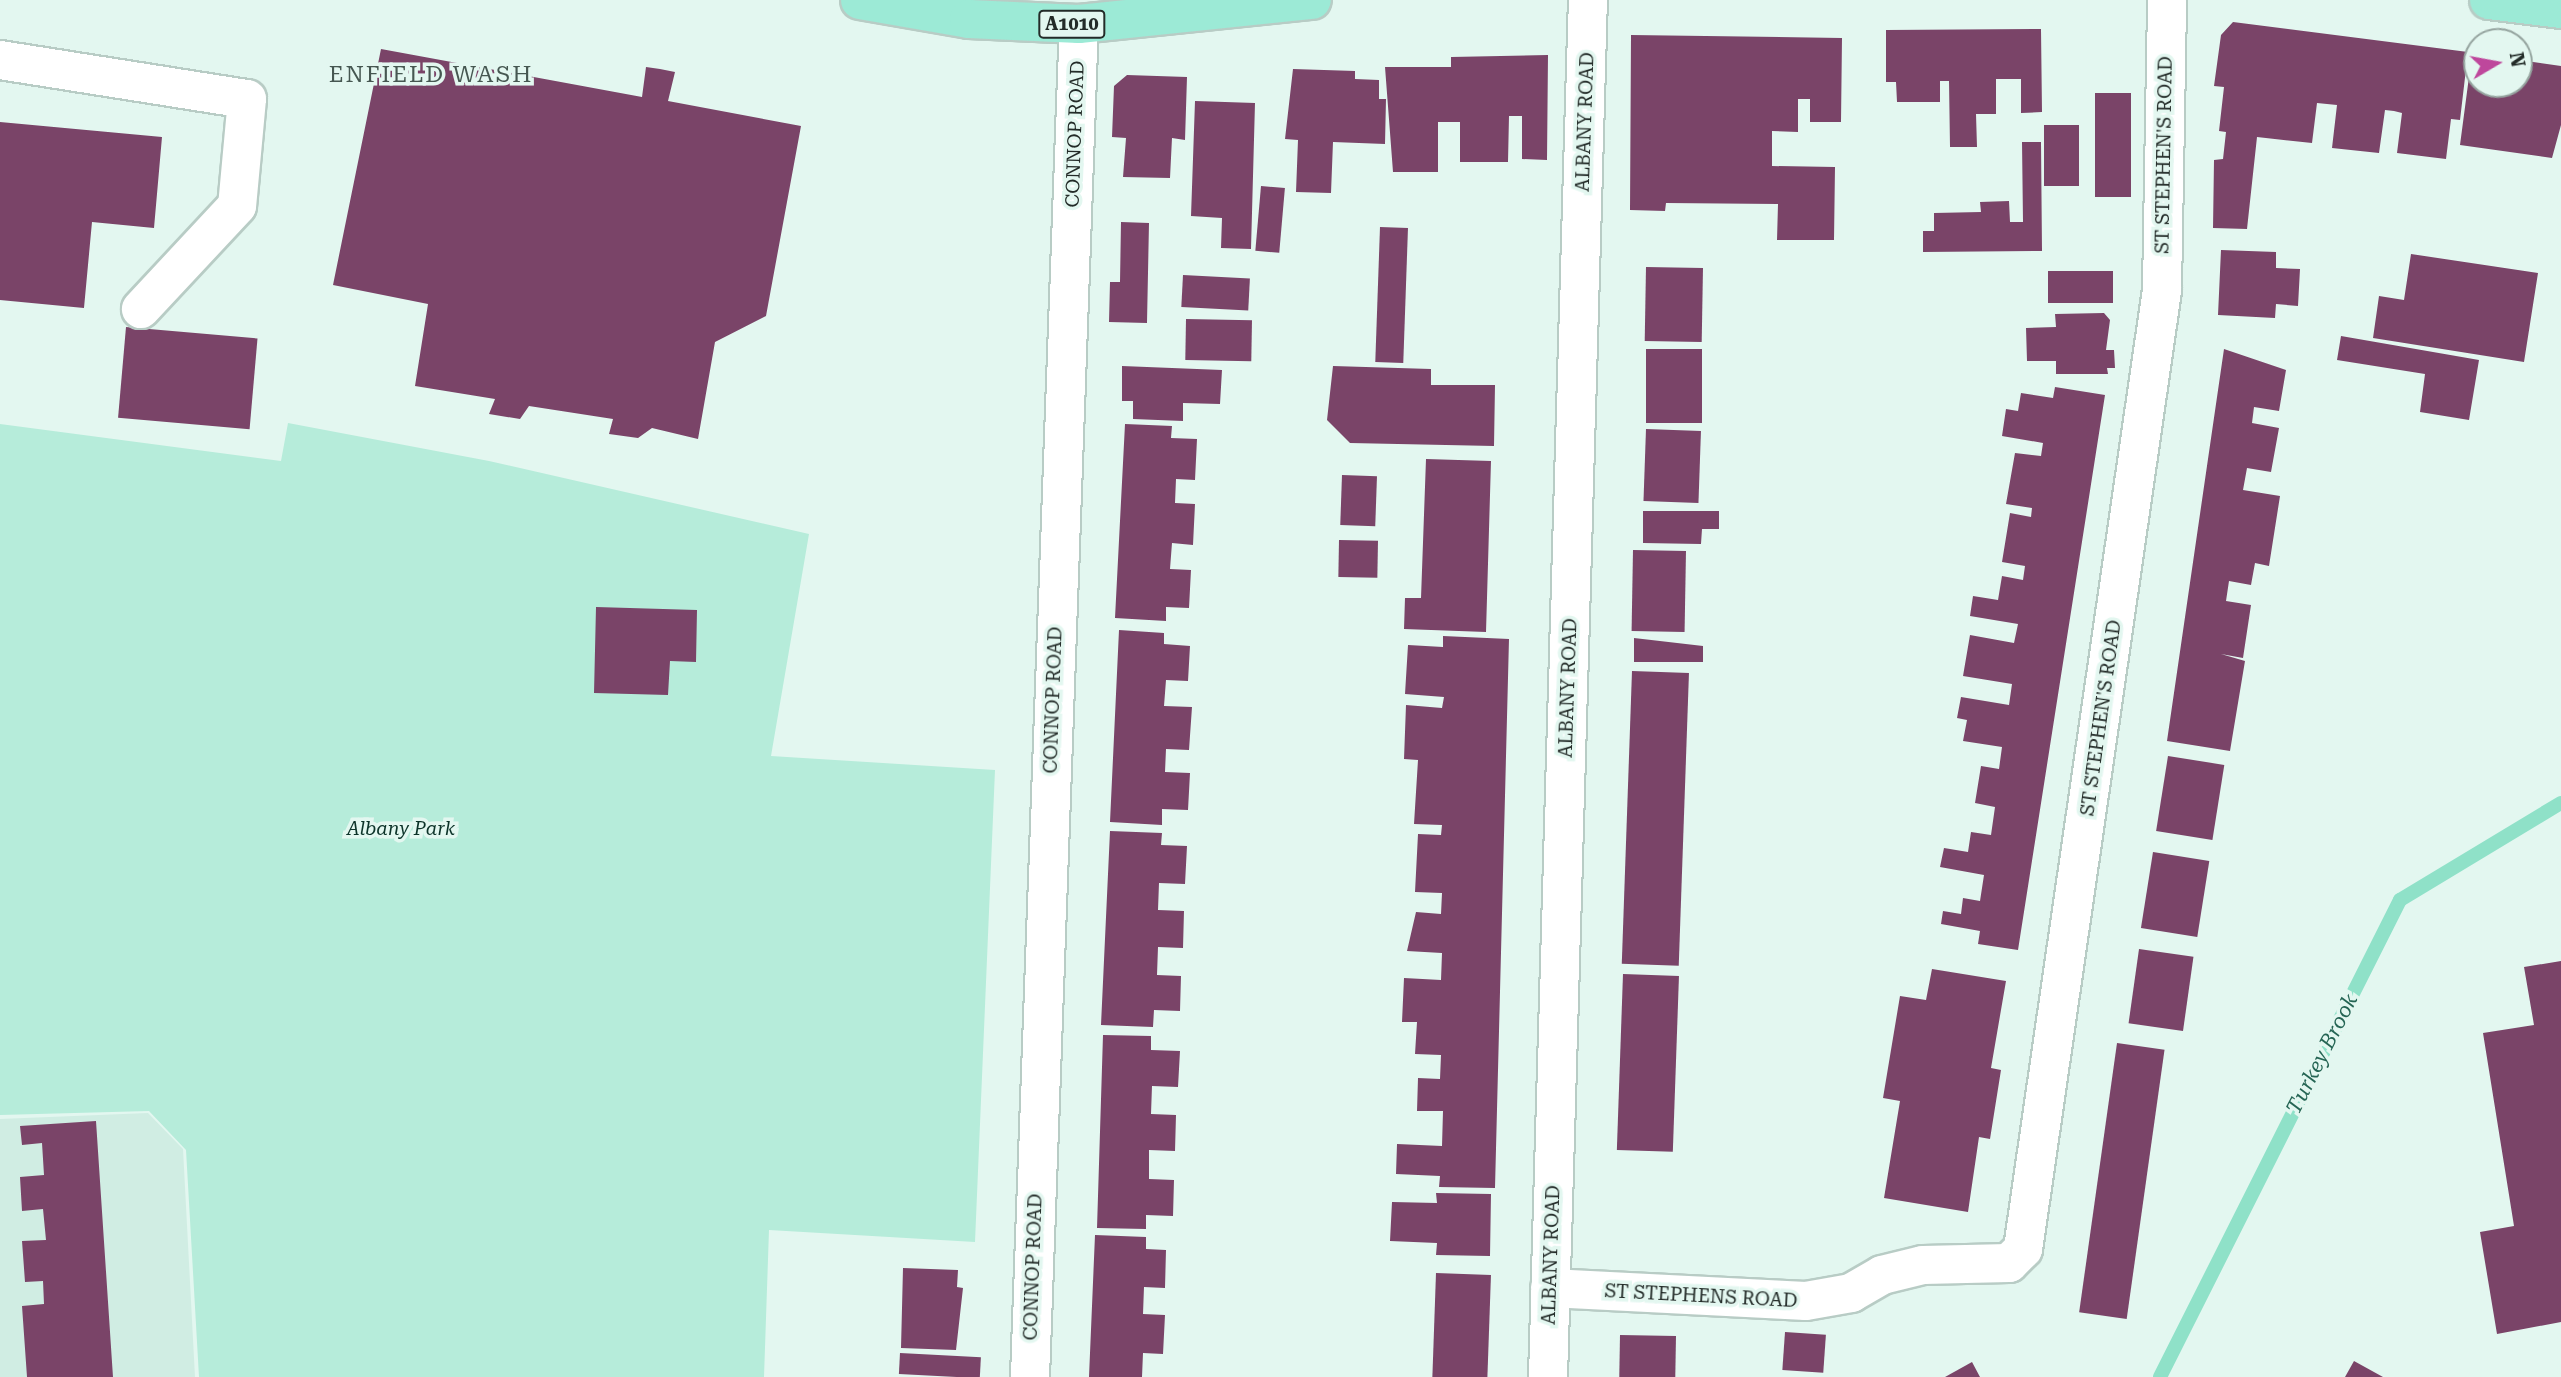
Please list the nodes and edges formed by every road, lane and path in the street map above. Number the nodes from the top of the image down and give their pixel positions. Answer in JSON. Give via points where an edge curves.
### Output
{"nodes":[{"id":1,"x":860,"y":0,"type":"edge"},
{"id":2,"x":1312,"y":0,"type":"edge"},
{"id":3,"x":1588,"y":0,"type":"edge"},
{"id":4,"x":2167,"y":0,"type":"edge"},
{"id":5,"x":2489,"y":0,"type":"edge"},
{"id":6,"x":905,"y":5,"type":"edge"},
{"id":7,"x":2561,"y":9,"type":"edge"},
{"id":8,"x":1079,"y":24,"type":"junction"},
{"id":9,"x":0,"y":60,"type":"edge"},
{"id":10,"x":141,"y":309,"type":"dead end"},
{"id":11,"x":1550,"y":1288,"type":"junction"},
{"id":12,"x":1851,"y":1293,"type":"joint"},
{"id":13,"x":1030,"y":1377,"type":"edge"},
{"id":14,"x":1548,"y":1377,"type":"edge"}],
"edges":[{"from":1,"to":6,"type":"main road","number":"A1010"},
{"from":2,"to":8,"type":"main road","number":"A1010"},
{"from":3,"to":11,"type":"street","name":"ALBANY ROAD"},
{"from":4,"to":12,"type":"street","name":"ST STEPHEN'S ROAD","via":[[2162,290],[2024,1249],[2009,1263],[1923,1265],[1882,1275]]},
{"from":5,"to":7,"type":"main road"},
{"from":6,"to":8,"type":"main road","number":"A1010"},
{"from":8,"to":13,"type":"street","name":"CONNOP ROAD"},
{"from":9,"to":10,"type":"street","via":[[247,99],[237,206]]},
{"from":11,"to":12,"type":"street","name":"ST STEPHENS ROAD","via":[[1806,1301]]},
{"from":11,"to":14,"type":"street","name":"ALBANY ROAD"}]}
